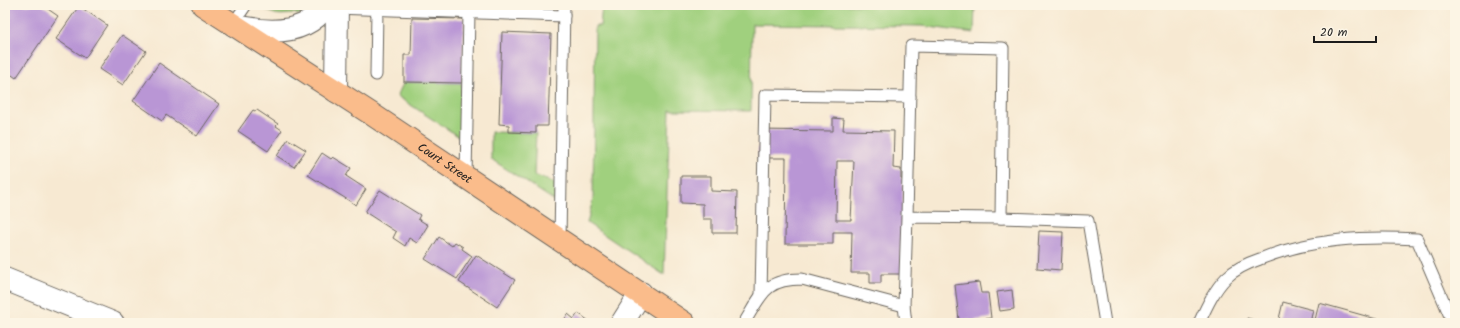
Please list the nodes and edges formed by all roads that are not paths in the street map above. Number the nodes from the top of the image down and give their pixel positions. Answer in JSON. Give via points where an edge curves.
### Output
{"nodes":[{"id":1,"x":203,"y":5,"type":"edge"},
{"id":2,"x":246,"y":5,"type":"edge"},
{"id":3,"x":332,"y":6,"type":"edge"},
{"id":4,"x":377,"y":9,"type":"junction"},
{"id":5,"x":564,"y":10,"type":"edge"},
{"id":6,"x":469,"y":12,"type":"junction"},
{"id":7,"x":233,"y":24,"type":"junction"},
{"id":8,"x":376,"y":75,"type":"dead end"},
{"id":9,"x":336,"y":91,"type":"junction"},
{"id":10,"x":910,"y":97,"type":"junction"},
{"id":11,"x":466,"y":177,"type":"junction"},
{"id":12,"x":908,"y":217,"type":"junction"},
{"id":13,"x":1001,"y":218,"type":"junction"},
{"id":14,"x":560,"y":239,"type":"junction"},
{"id":15,"x":5,"y":279,"type":"edge"},
{"id":16,"x":641,"y":293,"type":"junction"},
{"id":17,"x":761,"y":295,"type":"junction"},
{"id":18,"x":904,"y":306,"type":"junction"},
{"id":19,"x":113,"y":323,"type":"edge"},
{"id":20,"x":622,"y":323,"type":"edge"},
{"id":21,"x":684,"y":323,"type":"edge"},
{"id":22,"x":744,"y":323,"type":"edge"},
{"id":23,"x":906,"y":323,"type":"edge"},
{"id":24,"x":1106,"y":323,"type":"edge"},
{"id":25,"x":1199,"y":323,"type":"edge"},
{"id":26,"x":1453,"y":323,"type":"edge"}],
"edges":[{"from":1,"to":7,"type":"main road","name":"Court Street"},
{"from":2,"to":7,"type":"lane"},
{"from":3,"to":4,"type":"lane"},
{"from":3,"to":7,"type":"street","via":[[306,25],[283,32],[251,30]]},
{"from":3,"to":9,"type":"street"},
{"from":4,"to":6,"type":"lane"},
{"from":4,"to":8,"type":"lane"},
{"from":5,"to":6,"type":"lane"},
{"from":5,"to":14,"type":"lane"},
{"from":6,"to":11,"type":"lane"},
{"from":7,"to":9,"type":"main road","name":"Court Street"},
{"from":9,"to":11,"type":"main road","name":"Court Street"},
{"from":10,"to":12,"type":"lane"},
{"from":10,"to":13,"type":"lane","via":[[911,46],[1004,48]]},
{"from":10,"to":17,"type":"lane","via":[[765,95]]},
{"from":11,"to":14,"type":"main road","name":"Court Street"},
{"from":12,"to":13,"type":"lane"},
{"from":12,"to":18,"type":"lane"},
{"from":13,"to":24,"type":"lane","via":[[1088,221]]},
{"from":14,"to":16,"type":"main road","name":"Court Street"},
{"from":15,"to":19,"type":"street"},
{"from":16,"to":20,"type":"street"},
{"from":16,"to":21,"type":"main road","name":"Court Street"},
{"from":17,"to":18,"type":"lane","via":[[772,283],[802,278]]},
{"from":17,"to":22,"type":"lane"},
{"from":18,"to":23,"type":"lane"},
{"from":25,"to":26,"type":"lane","via":[[1226,278],[1242,266],[1279,251],[1330,240],[1377,237],[1417,239]]}]}
